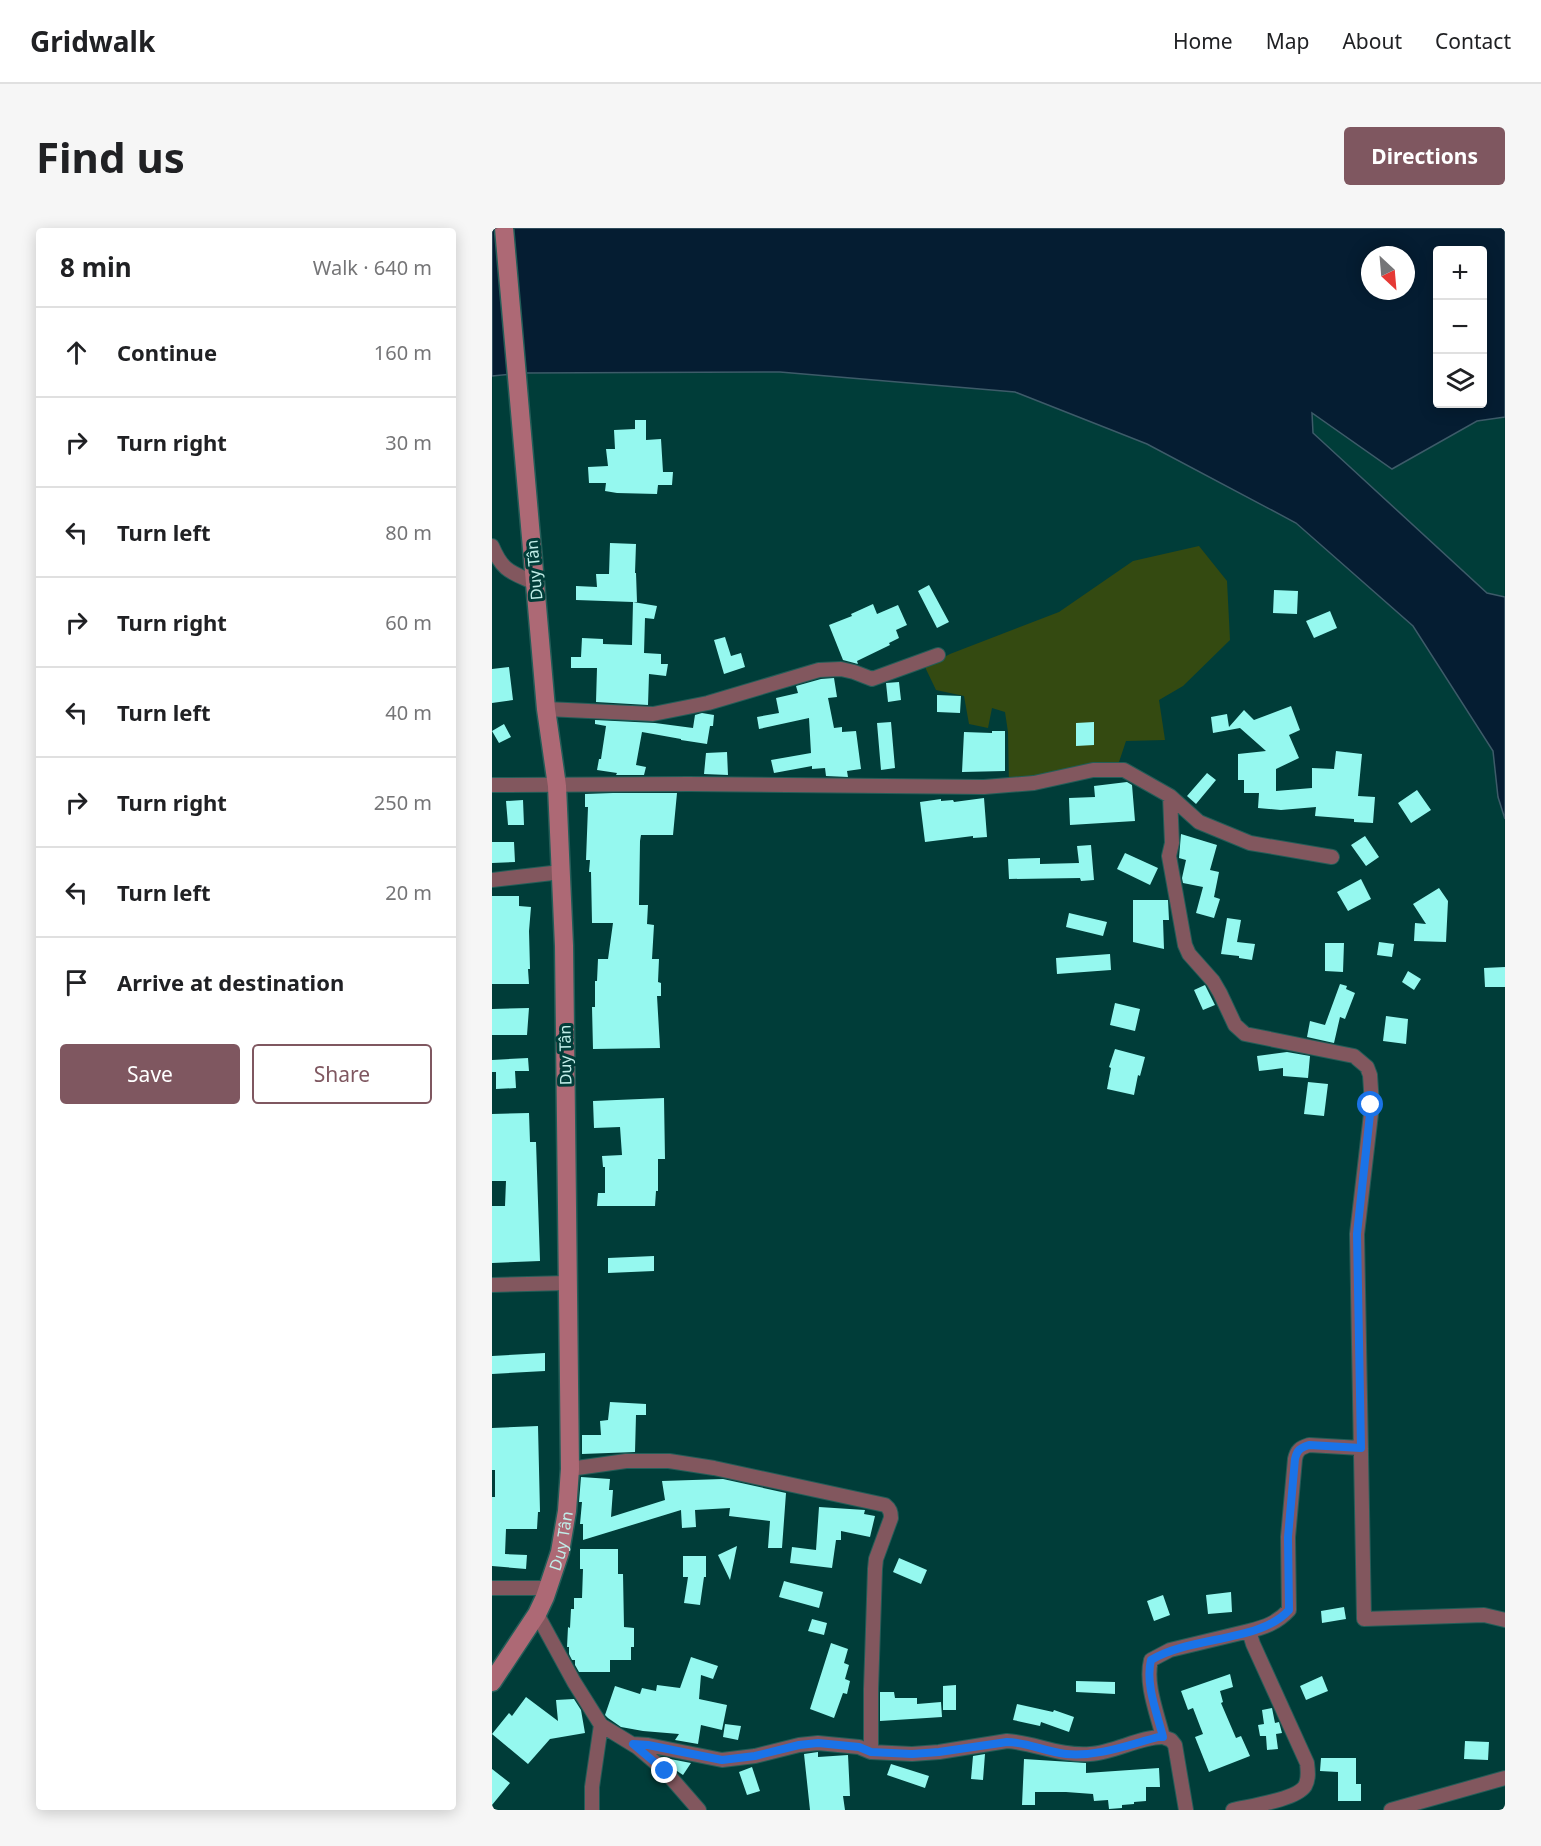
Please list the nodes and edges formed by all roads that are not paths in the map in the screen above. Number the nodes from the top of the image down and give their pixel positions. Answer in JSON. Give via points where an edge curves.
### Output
{"nodes":[{"id":1,"x":504,"y":228,"type":"edge"},
{"id":2,"x":492,"y":546,"type":"edge"},
{"id":3,"x":535,"y":583,"type":"junction"},
{"id":4,"x":938,"y":655,"type":"dead end"},
{"id":5,"x":546,"y":709,"type":"junction"},
{"id":6,"x":492,"y":786,"type":"edge"},
{"id":7,"x":557,"y":786,"type":"junction"},
{"id":8,"x":1170,"y":796,"type":"junction"},
{"id":9,"x":1332,"y":857,"type":"dead end"},
{"id":10,"x":561,"y":872,"type":"junction"},
{"id":11,"x":492,"y":880,"type":"edge"},
{"id":12,"x":567,"y":1283,"type":"junction"},
{"id":13,"x":492,"y":1285,"type":"edge"},
{"id":14,"x":1361,"y":1448,"type":"junction"},
{"id":15,"x":570,"y":1469,"type":"junction"},
{"id":16,"x":492,"y":1588,"type":"edge"},
{"id":17,"x":548,"y":1588,"type":"junction"},
{"id":18,"x":537,"y":1614,"type":"junction"},
{"id":19,"x":1505,"y":1620,"type":"edge"},
{"id":20,"x":1249,"y":1631,"type":"junction"},
{"id":21,"x":492,"y":1683,"type":"edge"},
{"id":22,"x":601,"y":1725,"type":"junction"},
{"id":23,"x":1163,"y":1737,"type":"junction"},
{"id":24,"x":633,"y":1744,"type":"junction"},
{"id":25,"x":871,"y":1752,"type":"junction"},
{"id":26,"x":1505,"y":1778,"type":"edge"},
{"id":27,"x":592,"y":1810,"type":"edge"},
{"id":28,"x":699,"y":1810,"type":"edge"},
{"id":29,"x":1186,"y":1810,"type":"edge"},
{"id":30,"x":1233,"y":1810,"type":"edge"},
{"id":31,"x":1391,"y":1810,"type":"edge"}],
"edges":[{"from":1,"to":3,"type":"street","name":"Duy Tân"},
{"from":2,"to":3,"type":"street","via":[[508,571]]},
{"from":3,"to":5,"type":"street","name":"Duy Tân"},
{"from":4,"to":5,"type":"street","via":[[872,679],[842,669],[819,670],[708,703],[653,714]]},
{"from":5,"to":7,"type":"street","name":"Duy Tân"},
{"from":6,"to":7,"type":"street"},
{"from":7,"to":8,"type":"street","via":[[984,787],[1034,783],[1094,770],[1124,770]]},
{"from":7,"to":10,"type":"street","name":"Duy Tân"},
{"from":8,"to":9,"type":"street","via":[[1198,822],[1250,843]]},
{"from":8,"to":14,"type":"street","via":[[1169,856],[1185,945],[1195,963],[1213,981],[1235,1025],[1245,1034],[1354,1056],[1371,1075],[1357,1234]]},
{"from":10,"to":11,"type":"street"},
{"from":10,"to":12,"type":"street","name":"Duy Tân"},
{"from":12,"to":13,"type":"street"},
{"from":12,"to":15,"type":"street","name":"Duy Tân"},
{"from":14,"to":19,"type":"street","via":[[1364,1618],[1484,1615]]},
{"from":14,"to":20,"type":"street","via":[[1309,1445],[1297,1452],[1288,1537],[1289,1610],[1268,1626]]},
{"from":15,"to":17,"type":"street","name":"Duy Tân","via":[[560,1552]]},
{"from":15,"to":25,"type":"street","via":[[626,1461],[669,1461],[888,1507],[891,1518],[875,1569]]},
{"from":16,"to":17,"type":"street"},
{"from":17,"to":18,"type":"street","name":"Duy Tân"},
{"from":18,"to":21,"type":"street","name":"Duy Tân"},
{"from":18,"to":22,"type":"street"},
{"from":20,"to":23,"type":"street","via":[[1170,1650],[1151,1660],[1151,1686]]},
{"from":20,"to":30,"type":"street","via":[[1308,1773],[1306,1785],[1295,1795]]},
{"from":22,"to":24,"type":"street"},
{"from":22,"to":27,"type":"street"},
{"from":23,"to":25,"type":"street","via":[[1092,1754],[1066,1754],[1016,1742],[912,1754]]},
{"from":23,"to":29,"type":"street","via":[[1175,1745]]},
{"from":24,"to":25,"type":"street","via":[[722,1760],[818,1743]]},
{"from":24,"to":28,"type":"street","via":[[665,1771]]},
{"from":26,"to":31,"type":"street"}]}
